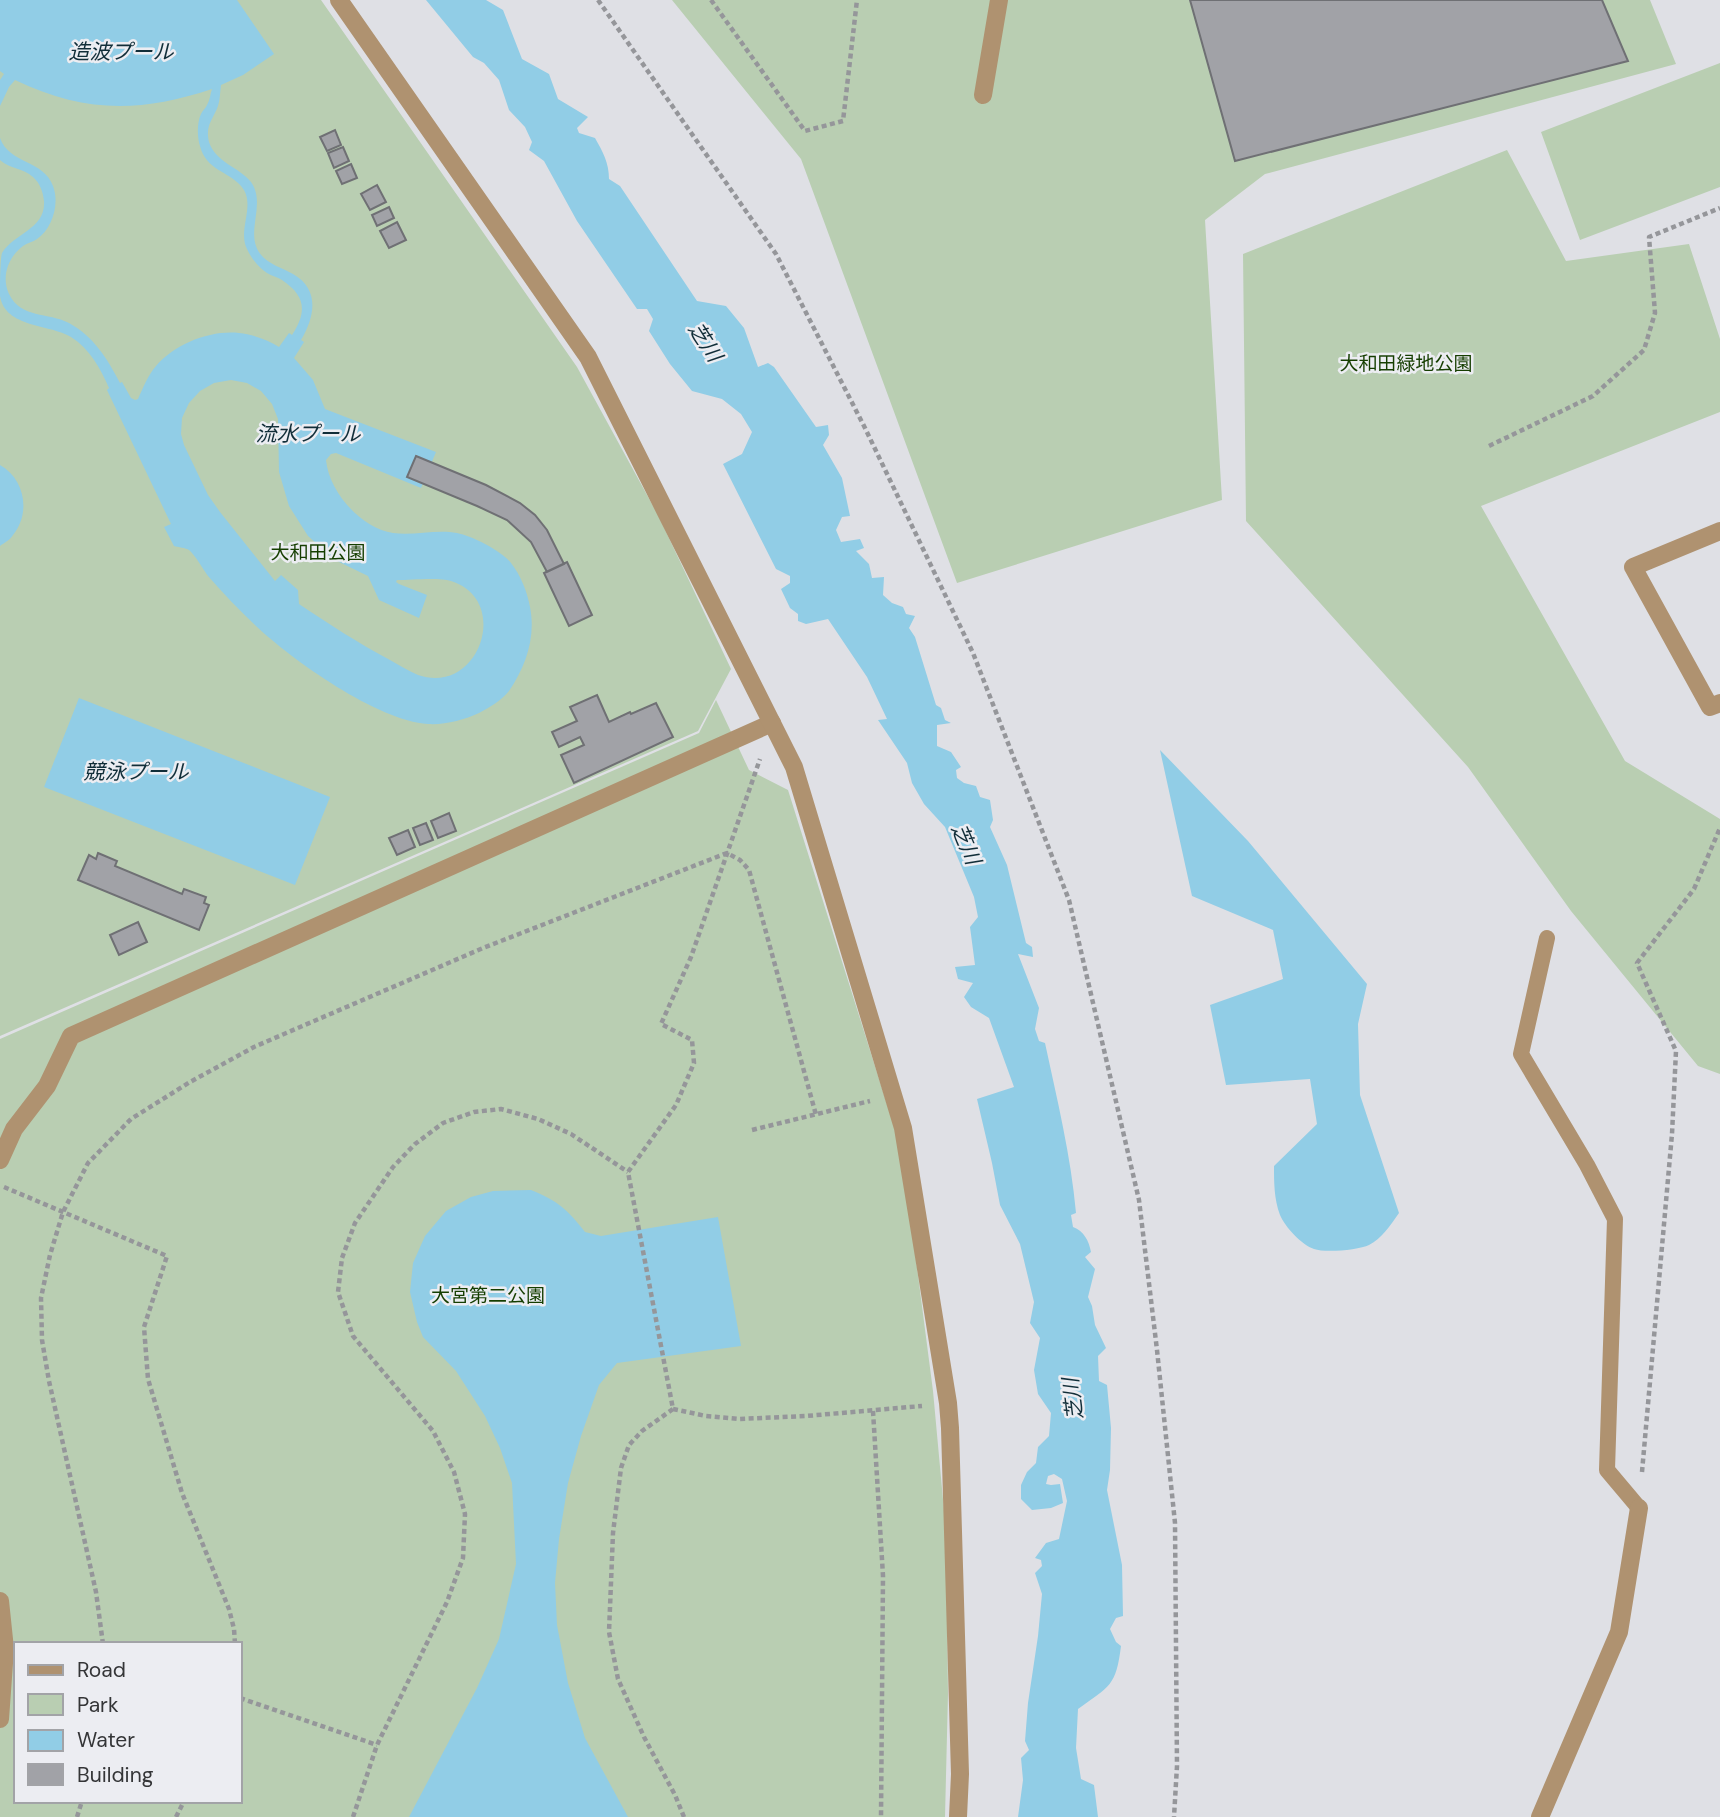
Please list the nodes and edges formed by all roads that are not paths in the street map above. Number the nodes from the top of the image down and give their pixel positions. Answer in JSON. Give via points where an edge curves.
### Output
{"nodes":[{"id":1,"x":339,"y":0,"type":"edge"},
{"id":2,"x":999,"y":0,"type":"edge"},
{"id":3,"x":983,"y":95,"type":"dead end"},
{"id":4,"x":1720,"y":531,"type":"edge"},
{"id":5,"x":1720,"y":703,"type":"edge"},
{"id":6,"x":772,"y":723,"type":"junction"},
{"id":7,"x":1547,"y":938,"type":"dead end"},
{"id":8,"x":0,"y":1160,"type":"edge"},
{"id":9,"x":1639,"y":1508,"type":"joint"},
{"id":10,"x":0,"y":1601,"type":"edge"},
{"id":11,"x":0,"y":1719,"type":"edge"},
{"id":12,"x":958,"y":1817,"type":"edge"},
{"id":13,"x":1540,"y":1817,"type":"edge"}],
"edges":[{"from":1,"to":6,"type":"street","via":[[588,357]]},
{"from":2,"to":3,"type":"street"},
{"from":4,"to":5,"type":"street","via":[[1633,567],[1710,707]]},
{"from":6,"to":8,"type":"street","via":[[71,1036],[47,1086],[14,1129]]},
{"from":6,"to":12,"type":"street","via":[[794,767],[903,1128],[950,1428]]},
{"from":7,"to":9,"type":"lane","via":[[1521,1054],[1615,1219],[1606,1470]]},
{"from":9,"to":13,"type":"street","via":[[1619,1632]]},
{"from":10,"to":11,"type":"street","via":[[5,1649]]}]}
